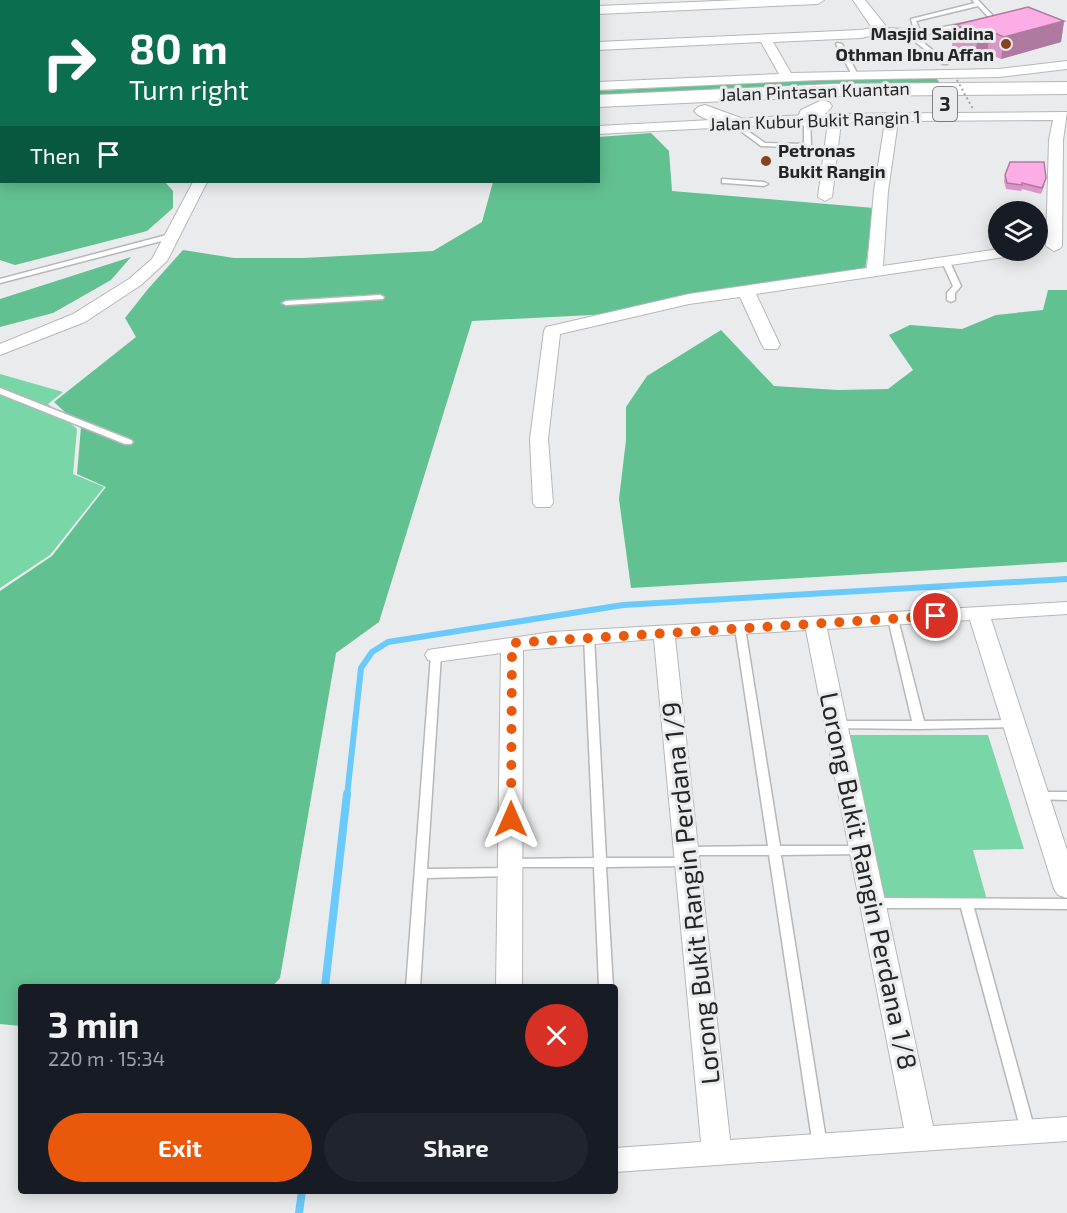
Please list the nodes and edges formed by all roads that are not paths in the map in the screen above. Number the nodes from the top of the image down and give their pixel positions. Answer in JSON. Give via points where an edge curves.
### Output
{"nodes":[{"id":1,"x":818,"y":0,"type":"edge"},
{"id":2,"x":859,"y":0,"type":"edge"},
{"id":3,"x":977,"y":2,"type":"edge"},
{"id":4,"x":600,"y":10,"type":"edge"},
{"id":5,"x":981,"y":20,"type":"edge"},
{"id":6,"x":971,"y":23,"type":"edge"},
{"id":7,"x":878,"y":30,"type":"junction"},
{"id":8,"x":915,"y":33,"type":"junction"},
{"id":9,"x":765,"y":38,"type":"junction"},
{"id":10,"x":839,"y":44,"type":"dead end"},
{"id":11,"x":600,"y":46,"type":"edge"},
{"id":12,"x":945,"y":63,"type":"dead end"},
{"id":13,"x":1067,"y":65,"type":"edge"},
{"id":14,"x":855,"y":75,"type":"junction"},
{"id":15,"x":787,"y":77,"type":"junction"},
{"id":16,"x":1067,"y":83,"type":"edge"},
{"id":17,"x":600,"y":86,"type":"edge"},
{"id":18,"x":987,"y":88,"type":"junction"},
{"id":19,"x":1067,"y":88,"type":"edge"},
{"id":20,"x":1065,"y":109,"type":"edge"},
{"id":21,"x":705,"y":111,"type":"junction"},
{"id":22,"x":822,"y":115,"type":"junction"},
{"id":23,"x":600,"y":116,"type":"edge"},
{"id":24,"x":892,"y":117,"type":"junction"},
{"id":25,"x":733,"y":123,"type":"junction"},
{"id":26,"x":1062,"y":158,"type":"edge"},
{"id":27,"x":725,"y":181,"type":"dead end"},
{"id":28,"x":200,"y":183,"type":"edge"},
{"id":29,"x":764,"y":184,"type":"dead end"},
{"id":30,"x":825,"y":197,"type":"dead end"},
{"id":31,"x":174,"y":235,"type":"junction"},
{"id":32,"x":1061,"y":246,"type":"edge"},
{"id":33,"x":988,"y":256,"type":"edge"},
{"id":34,"x":946,"y":262,"type":"junction"},
{"id":35,"x":875,"y":273,"type":"junction"},
{"id":36,"x":0,"y":282,"type":"edge"},
{"id":37,"x":746,"y":291,"type":"junction"},
{"id":38,"x":380,"y":297,"type":"dead end"},
{"id":39,"x":951,"y":300,"type":"dead end"},
{"id":40,"x":286,"y":303,"type":"dead end"},
{"id":41,"x":771,"y":345,"type":"dead end"},
{"id":42,"x":0,"y":350,"type":"edge"},
{"id":43,"x":0,"y":391,"type":"edge"},
{"id":44,"x":128,"y":442,"type":"dead end"},
{"id":45,"x":543,"y":503,"type":"dead end"},
{"id":46,"x":1067,"y":608,"type":"edge"},
{"id":47,"x":979,"y":614,"type":"junction"},
{"id":48,"x":892,"y":619,"type":"junction"},
{"id":49,"x":815,"y":624,"type":"junction"},
{"id":50,"x":740,"y":628,"type":"junction"},
{"id":51,"x":664,"y":633,"type":"junction"},
{"id":52,"x":589,"y":637,"type":"junction"},
{"id":53,"x":512,"y":643,"type":"junction"},
{"id":54,"x":436,"y":655,"type":"joint"},
{"id":55,"x":1014,"y":724,"type":"junction"},
{"id":56,"x":834,"y":725,"type":"junction"},
{"id":57,"x":919,"y":725,"type":"junction"},
{"id":58,"x":1038,"y":796,"type":"junction"},
{"id":59,"x":1067,"y":796,"type":"edge"},
{"id":60,"x":861,"y":850,"type":"junction"},
{"id":61,"x":776,"y":851,"type":"junction"},
{"id":62,"x":688,"y":857,"type":"junction"},
{"id":63,"x":600,"y":863,"type":"junction"},
{"id":64,"x":511,"y":867,"type":"junction"},
{"id":65,"x":421,"y":874,"type":"junction"},
{"id":66,"x":1067,"y":889,"type":"edge"},
{"id":67,"x":874,"y":903,"type":"junction"},
{"id":68,"x":966,"y":903,"type":"junction"},
{"id":69,"x":1067,"y":904,"type":"edge"},
{"id":70,"x":413,"y":984,"type":"edge"},
{"id":71,"x":509,"y":984,"type":"edge"},
{"id":72,"x":606,"y":984,"type":"edge"},
{"id":73,"x":1067,"y":1129,"type":"edge"},
{"id":74,"x":1028,"y":1131,"type":"junction"},
{"id":75,"x":921,"y":1139,"type":"junction"},
{"id":76,"x":820,"y":1146,"type":"junction"},
{"id":77,"x":717,"y":1153,"type":"junction"},
{"id":78,"x":618,"y":1160,"type":"edge"}],
"edges":[{"from":1,"to":4,"type":"street"},
{"from":2,"to":7,"type":"street","via":[[879,25]]},
{"from":3,"to":5,"type":"lane","via":[[992,18]]},
{"from":3,"to":8,"type":"lane","via":[[913,20]]},
{"from":6,"to":8,"type":"lane"},
{"from":7,"to":8,"type":"lane"},
{"from":7,"to":9,"type":"street"},
{"from":8,"to":12,"type":"lane","via":[[915,39]]},
{"from":9,"to":11,"type":"street"},
{"from":9,"to":15,"type":"street"},
{"from":10,"to":14,"type":"lane"},
{"from":13,"to":14,"type":"street","via":[[999,73]]},
{"from":14,"to":15,"type":"street"},
{"from":15,"to":17,"type":"street"},
{"from":16,"to":18,"type":"highway"},
{"from":18,"to":19,"type":"highway","name":"Jalan Pintasan Kuantan","number":"3"},
{"from":18,"to":23,"type":"highway","name":"Jalan Pintasan Kuantan","number":"3","via":[[835,90]]},
{"from":20,"to":22,"type":"highway","name":"Jalan Pintasan Kuantan","number":"3"},
{"from":20,"to":23,"type":"highway","via":[[759,103]]},
{"from":20,"to":24,"type":"street","name":"Jalan Kubur Bukit Rangin 1"},
{"from":20,"to":26,"type":"street"},
{"from":21,"to":22,"type":"highway","name":"Jalan Pintasan Kuantan","number":"3"},
{"from":21,"to":23,"type":"highway","name":"Jalan Pintasan Kuantan","number":"3"},
{"from":21,"to":25,"type":"highway"},
{"from":22,"to":24,"type":"street","name":"Jalan Kubur Bukit Rangin 1"},
{"from":22,"to":25,"type":"street","name":"Jalan Kubur Bukit Rangin 1"},
{"from":22,"to":25,"type":"lane","via":[[808,146],[764,145]]},
{"from":22,"to":30,"type":"street"},
{"from":23,"to":25,"type":"street","name":"Jalan Kubur Bukit Rangin 1"},
{"from":24,"to":35,"type":"street"},
{"from":26,"to":32,"type":"street"},
{"from":27,"to":29,"type":"lane"},
{"from":28,"to":31,"type":"street"},
{"from":31,"to":36,"type":"lane"},
{"from":31,"to":42,"type":"street","via":[[159,261],[104,303],[79,318]]},
{"from":33,"to":34,"type":"street"},
{"from":34,"to":35,"type":"street"},
{"from":34,"to":39,"type":"lane","via":[[957,285]]},
{"from":35,"to":37,"type":"street"},
{"from":37,"to":41,"type":"street"},
{"from":37,"to":45,"type":"street","via":[[689,299],[552,331],[538,439]]},
{"from":38,"to":40,"type":"lane"},
{"from":43,"to":44,"type":"lane"},
{"from":46,"to":47,"type":"street"},
{"from":47,"to":48,"type":"street"},
{"from":47,"to":55,"type":"street"},
{"from":48,"to":49,"type":"street"},
{"from":48,"to":57,"type":"lane"},
{"from":49,"to":50,"type":"street"},
{"from":49,"to":56,"type":"street","name":"Lorong Bukit Rangin Perdana 1/8"},
{"from":50,"to":51,"type":"street"},
{"from":50,"to":61,"type":"lane"},
{"from":51,"to":52,"type":"street"},
{"from":51,"to":62,"type":"street","name":"Lorong Bukit Rangin Perdana 1/9"},
{"from":52,"to":53,"type":"street"},
{"from":52,"to":63,"type":"lane"},
{"from":53,"to":54,"type":"street"},
{"from":53,"to":64,"type":"street"},
{"from":54,"to":65,"type":"lane"},
{"from":55,"to":57,"type":"lane"},
{"from":55,"to":58,"type":"street"},
{"from":56,"to":57,"type":"lane"},
{"from":56,"to":60,"type":"street","name":"Lorong Bukit Rangin Perdana 1/8"},
{"from":58,"to":59,"type":"lane"},
{"from":58,"to":66,"type":"street"},
{"from":60,"to":61,"type":"lane"},
{"from":60,"to":67,"type":"street","name":"Lorong Bukit Rangin Perdana 1/8"},
{"from":61,"to":62,"type":"lane"},
{"from":61,"to":76,"type":"lane"},
{"from":62,"to":63,"type":"lane"},
{"from":62,"to":77,"type":"street","name":"Lorong Bukit Rangin Perdana 1/9"},
{"from":63,"to":64,"type":"lane"},
{"from":63,"to":72,"type":"lane"},
{"from":64,"to":65,"type":"lane"},
{"from":64,"to":71,"type":"street"},
{"from":65,"to":70,"type":"lane"},
{"from":67,"to":68,"type":"lane"},
{"from":67,"to":75,"type":"street","name":"Lorong Bukit Rangin Perdana 1/8"},
{"from":68,"to":69,"type":"lane"},
{"from":68,"to":74,"type":"lane"},
{"from":73,"to":74,"type":"street"},
{"from":74,"to":75,"type":"street"},
{"from":75,"to":76,"type":"street"},
{"from":76,"to":77,"type":"street"},
{"from":77,"to":78,"type":"street"}]}
